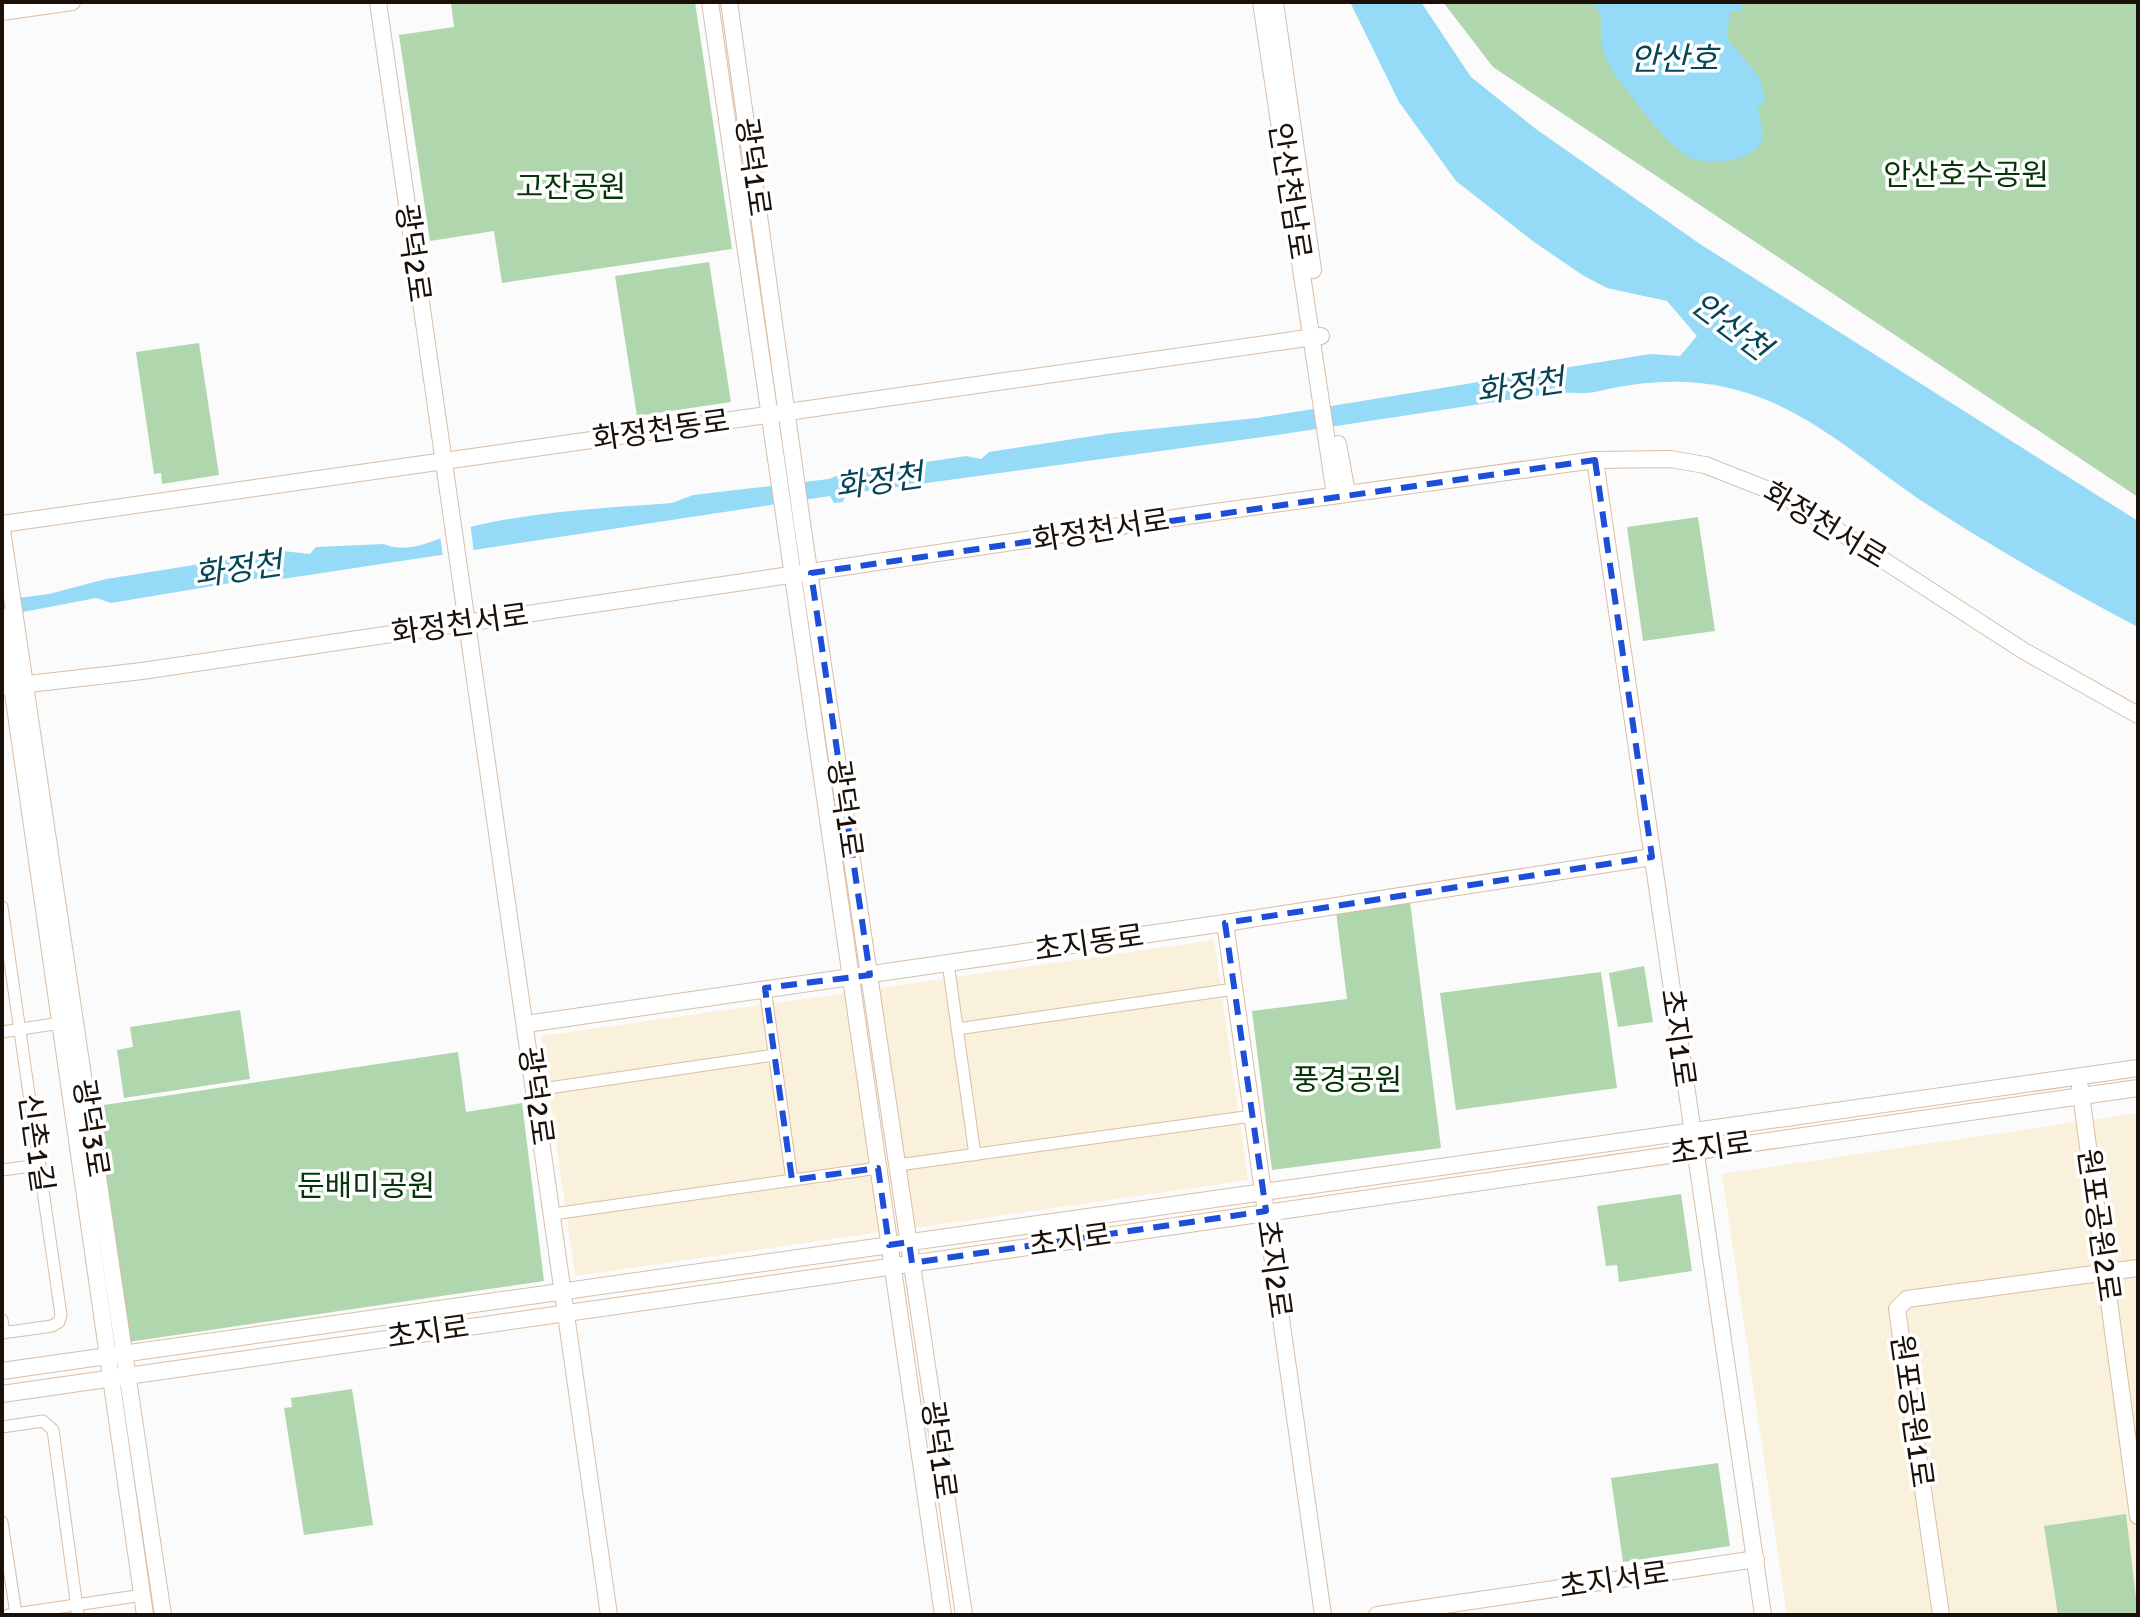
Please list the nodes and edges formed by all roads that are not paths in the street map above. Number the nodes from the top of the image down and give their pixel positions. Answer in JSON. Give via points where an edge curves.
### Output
{"nodes":[{"id":1,"x":72,"y":2,"type":"edge"},
{"id":2,"x":378,"y":2,"type":"edge"},
{"id":3,"x":710,"y":2,"type":"edge"},
{"id":4,"x":729,"y":2,"type":"edge"},
{"id":5,"x":1261,"y":2,"type":"edge"},
{"id":6,"x":1275,"y":2,"type":"edge"},
{"id":7,"x":2,"y":12,"type":"edge"},
{"id":8,"x":1317,"y":337,"type":"junction"},
{"id":9,"x":788,"y":412,"type":"junction"},
{"id":10,"x":769,"y":415,"type":"junction"},
{"id":11,"x":784,"y":456,"type":"junction"},
{"id":12,"x":1595,"y":460,"type":"junction"},
{"id":13,"x":443,"y":461,"type":"junction"},
{"id":14,"x":1341,"y":494,"type":"junction"},
{"id":15,"x":2,"y":527,"type":"edge"},
{"id":16,"x":795,"y":531,"type":"junction"},
{"id":17,"x":811,"y":573,"type":"junction"},
{"id":18,"x":791,"y":575,"type":"junction"},
{"id":19,"x":2,"y":616,"type":"edge"},
{"id":20,"x":468,"y":622,"type":"junction"},
{"id":21,"x":13,"y":642,"type":"junction"},
{"id":22,"x":13,"y":685,"type":"edge"},
{"id":23,"x":2138,"y":715,"type":"edge"},
{"id":24,"x":1652,"y":857,"type":"junction"},
{"id":25,"x":2,"y":907,"type":"edge"},
{"id":26,"x":1225,"y":923,"type":"junction"},
{"id":27,"x":948,"y":963,"type":"junction"},
{"id":28,"x":870,"y":975,"type":"junction"},
{"id":29,"x":850,"y":977,"type":"junction"},
{"id":30,"x":765,"y":988,"type":"junction"},
{"id":31,"x":1234,"y":989,"type":"junction"},
{"id":32,"x":68,"y":1022,"type":"junction"},
{"id":33,"x":526,"y":1024,"type":"junction"},
{"id":34,"x":20,"y":1029,"type":"junction"},
{"id":35,"x":957,"y":1029,"type":"junction"},
{"id":36,"x":2,"y":1032,"type":"edge"},
{"id":37,"x":774,"y":1055,"type":"junction"},
{"id":38,"x":2138,"y":1068,"type":"edge"},
{"id":39,"x":2078,"y":1077,"type":"junction"},
{"id":40,"x":2138,"y":1088,"type":"edge"},
{"id":41,"x":535,"y":1090,"type":"junction"},
{"id":42,"x":2081,"y":1096,"type":"junction"},
{"id":43,"x":1252,"y":1116,"type":"junction"},
{"id":44,"x":1691,"y":1131,"type":"junction"},
{"id":45,"x":1694,"y":1151,"type":"junction"},
{"id":46,"x":975,"y":1155,"type":"junction"},
{"id":47,"x":40,"y":1165,"type":"junction"},
{"id":48,"x":898,"y":1165,"type":"junction"},
{"id":49,"x":878,"y":1168,"type":"junction"},
{"id":50,"x":2,"y":1170,"type":"edge"},
{"id":51,"x":792,"y":1180,"type":"junction"},
{"id":52,"x":1263,"y":1192,"type":"junction"},
{"id":53,"x":1266,"y":1211,"type":"junction"},
{"id":54,"x":553,"y":1214,"type":"junction"},
{"id":55,"x":909,"y":1242,"type":"junction"},
{"id":56,"x":889,"y":1245,"type":"junction"},
{"id":57,"x":912,"y":1263,"type":"junction"},
{"id":58,"x":892,"y":1266,"type":"junction"},
{"id":59,"x":2138,"y":1268,"type":"edge"},
{"id":60,"x":2106,"y":1272,"type":"junction"},
{"id":61,"x":563,"y":1291,"type":"junction"},
{"id":62,"x":566,"y":1311,"type":"junction"},
{"id":63,"x":2,"y":1320,"type":"edge"},
{"id":64,"x":3,"y":1333,"type":"edge"},
{"id":65,"x":117,"y":1356,"type":"junction"},
{"id":66,"x":2,"y":1371,"type":"edge"},
{"id":67,"x":120,"y":1378,"type":"junction"},
{"id":68,"x":2,"y":1394,"type":"edge"},
{"id":69,"x":2,"y":1427,"type":"edge"},
{"id":70,"x":2138,"y":1516,"type":"edge"},
{"id":71,"x":2,"y":1522,"type":"edge"},
{"id":72,"x":1756,"y":1559,"type":"junction"},
{"id":73,"x":143,"y":1595,"type":"junction"},
{"id":74,"x":77,"y":1610,"type":"edge"},
{"id":75,"x":12,"y":1614,"type":"edge"},
{"id":76,"x":145,"y":1615,"type":"edge"},
{"id":77,"x":163,"y":1615,"type":"edge"},
{"id":78,"x":609,"y":1615,"type":"edge"},
{"id":79,"x":943,"y":1615,"type":"edge"},
{"id":80,"x":964,"y":1615,"type":"edge"},
{"id":81,"x":1323,"y":1615,"type":"edge"},
{"id":82,"x":1377,"y":1615,"type":"edge"},
{"id":83,"x":1763,"y":1615,"type":"edge"},
{"id":84,"x":1941,"y":1615,"type":"edge"}],
"edges":[{"from":1,"to":7,"type":"street"},
{"from":2,"to":13,"type":"street","name":"광덕2로"},
{"from":3,"to":10,"type":"street","name":"광덕1로"},
{"from":4,"to":9,"type":"street","name":"광덕1로"},
{"from":5,"to":8,"type":"street","name":"안산천남로"},
{"from":6,"to":8,"type":"street","name":"안산천남로"},
{"from":8,"to":9,"type":"street","name":"화정천동로"},
{"from":8,"to":14,"type":"street","name":"안산천남로"},
{"from":9,"to":10,"type":"street","name":"화정천동로"},
{"from":9,"to":11,"type":"street","name":"광덕1로"},
{"from":10,"to":11,"type":"street","name":"광덕1로"},
{"from":10,"to":13,"type":"street","name":"화정천동로"},
{"from":11,"to":16,"type":"street","name":"광덕1로"},
{"from":12,"to":14,"type":"street","name":"화정천서로"},
{"from":12,"to":23,"type":"street","name":"화정천서로","via":[[1670,459],[1705,465],[1784,496],[2024,651]]},
{"from":12,"to":24,"type":"street","name":"초지1로"},
{"from":13,"to":15,"type":"street","name":"화정천동로"},
{"from":13,"to":20,"type":"street","name":"광덕2로"},
{"from":14,"to":17,"type":"street","name":"화정천서로"},
{"from":15,"to":21,"type":"street"},
{"from":16,"to":17,"type":"street","name":"광덕1로"},
{"from":16,"to":18,"type":"street","name":"광덕1로"},
{"from":17,"to":18,"type":"street","name":"화정천서로"},
{"from":17,"to":28,"type":"street","name":"광덕1로"},
{"from":18,"to":20,"type":"street","name":"화정천서로"},
{"from":18,"to":29,"type":"street","name":"광덕1로"},
{"from":19,"to":21,"type":"street"},
{"from":20,"to":22,"type":"street","name":"화정천서로"},
{"from":20,"to":33,"type":"street","name":"광덕2로"},
{"from":21,"to":22,"type":"street","name":"광덕3로"},
{"from":22,"to":32,"type":"street","name":"광덕3로"},
{"from":24,"to":26,"type":"street","name":"초지동로"},
{"from":24,"to":44,"type":"street","name":"초지1로"},
{"from":25,"to":34,"type":"street","name":"신촌1길"},
{"from":26,"to":27,"type":"street","name":"초지동로"},
{"from":26,"to":31,"type":"street","name":"초지2로"},
{"from":27,"to":28,"type":"street","name":"초지동로"},
{"from":27,"to":35,"type":"street"},
{"from":28,"to":29,"type":"street","name":"초지동로"},
{"from":28,"to":48,"type":"street","name":"광덕1로"},
{"from":29,"to":30,"type":"street","name":"초지동로"},
{"from":29,"to":49,"type":"street","name":"광덕1로"},
{"from":30,"to":33,"type":"street","name":"초지동로"},
{"from":30,"to":37,"type":"street"},
{"from":31,"to":35,"type":"street"},
{"from":31,"to":43,"type":"street","name":"초지2로"},
{"from":32,"to":34,"type":"street"},
{"from":32,"to":65,"type":"street","name":"광덕3로"},
{"from":33,"to":41,"type":"street","name":"광덕2로"},
{"from":34,"to":36,"type":"street"},
{"from":34,"to":47,"type":"street","name":"신촌1길"},
{"from":35,"to":46,"type":"street"},
{"from":37,"to":41,"type":"street"},
{"from":37,"to":51,"type":"street"},
{"from":38,"to":39,"type":"street","name":"초지로"},
{"from":39,"to":42,"type":"street","name":"원포공원2로"},
{"from":39,"to":44,"type":"street","name":"초지로"},
{"from":40,"to":42,"type":"street","name":"초지로"},
{"from":41,"to":54,"type":"street","name":"광덕2로"},
{"from":42,"to":45,"type":"street","name":"초지로"},
{"from":42,"to":60,"type":"street","name":"원포공원2로"},
{"from":43,"to":46,"type":"street"},
{"from":43,"to":52,"type":"street","name":"초지2로"},
{"from":44,"to":45,"type":"street","name":"초지1로"},
{"from":44,"to":52,"type":"street","name":"초지로"},
{"from":45,"to":53,"type":"street","name":"초지로"},
{"from":45,"to":72,"type":"street","name":"초지1로"},
{"from":46,"to":48,"type":"street"},
{"from":47,"to":50,"type":"street"},
{"from":47,"to":64,"type":"street","name":"신촌1길","via":[[61,1315],[52,1326]]},
{"from":48,"to":55,"type":"street","name":"광덕1로"},
{"from":49,"to":51,"type":"street"},
{"from":49,"to":56,"type":"street","name":"광덕1로"},
{"from":51,"to":54,"type":"street"},
{"from":52,"to":53,"type":"street","name":"초지2로"},
{"from":52,"to":55,"type":"street","name":"초지로"},
{"from":53,"to":57,"type":"street","name":"초지로"},
{"from":53,"to":81,"type":"street","name":"초지2로"},
{"from":54,"to":61,"type":"street","name":"광덕2로"},
{"from":55,"to":56,"type":"street","name":"초지로"},
{"from":55,"to":57,"type":"street","name":"광덕1로"},
{"from":56,"to":58,"type":"street","name":"광덕1로"},
{"from":56,"to":61,"type":"street","name":"초지로"},
{"from":57,"to":58,"type":"street","name":"초지로"},
{"from":57,"to":80,"type":"street","name":"광덕1로"},
{"from":58,"to":62,"type":"street","name":"초지로"},
{"from":58,"to":79,"type":"street","name":"광덕1로"},
{"from":59,"to":60,"type":"street","name":"원포공원1로"},
{"from":60,"to":70,"type":"street","name":"원포공원2로"},
{"from":60,"to":84,"type":"street","name":"원포공원1로","via":[[1907,1299],[1897,1309]]},
{"from":61,"to":62,"type":"street","name":"광덕2로"},
{"from":61,"to":65,"type":"street","name":"초지로"},
{"from":62,"to":67,"type":"street","name":"초지로"},
{"from":62,"to":78,"type":"street","name":"광덕2로"},
{"from":63,"to":64,"type":"street"},
{"from":65,"to":66,"type":"street","name":"초지로"},
{"from":65,"to":67,"type":"street","name":"광덕3로"},
{"from":67,"to":68,"type":"street","name":"초지로"},
{"from":67,"to":73,"type":"street","name":"광덕3로"},
{"from":67,"to":77,"type":"street","name":"광덕3로"},
{"from":69,"to":74,"type":"street","via":[[43,1421],[53,1430]]},
{"from":71,"to":75,"type":"street"},
{"from":72,"to":82,"type":"street","name":"초지서로"},
{"from":72,"to":83,"type":"street","name":"초지1로"},
{"from":73,"to":74,"type":"street"},
{"from":73,"to":76,"type":"street","name":"광덕3로"},
{"from":74,"to":75,"type":"street"}]}
